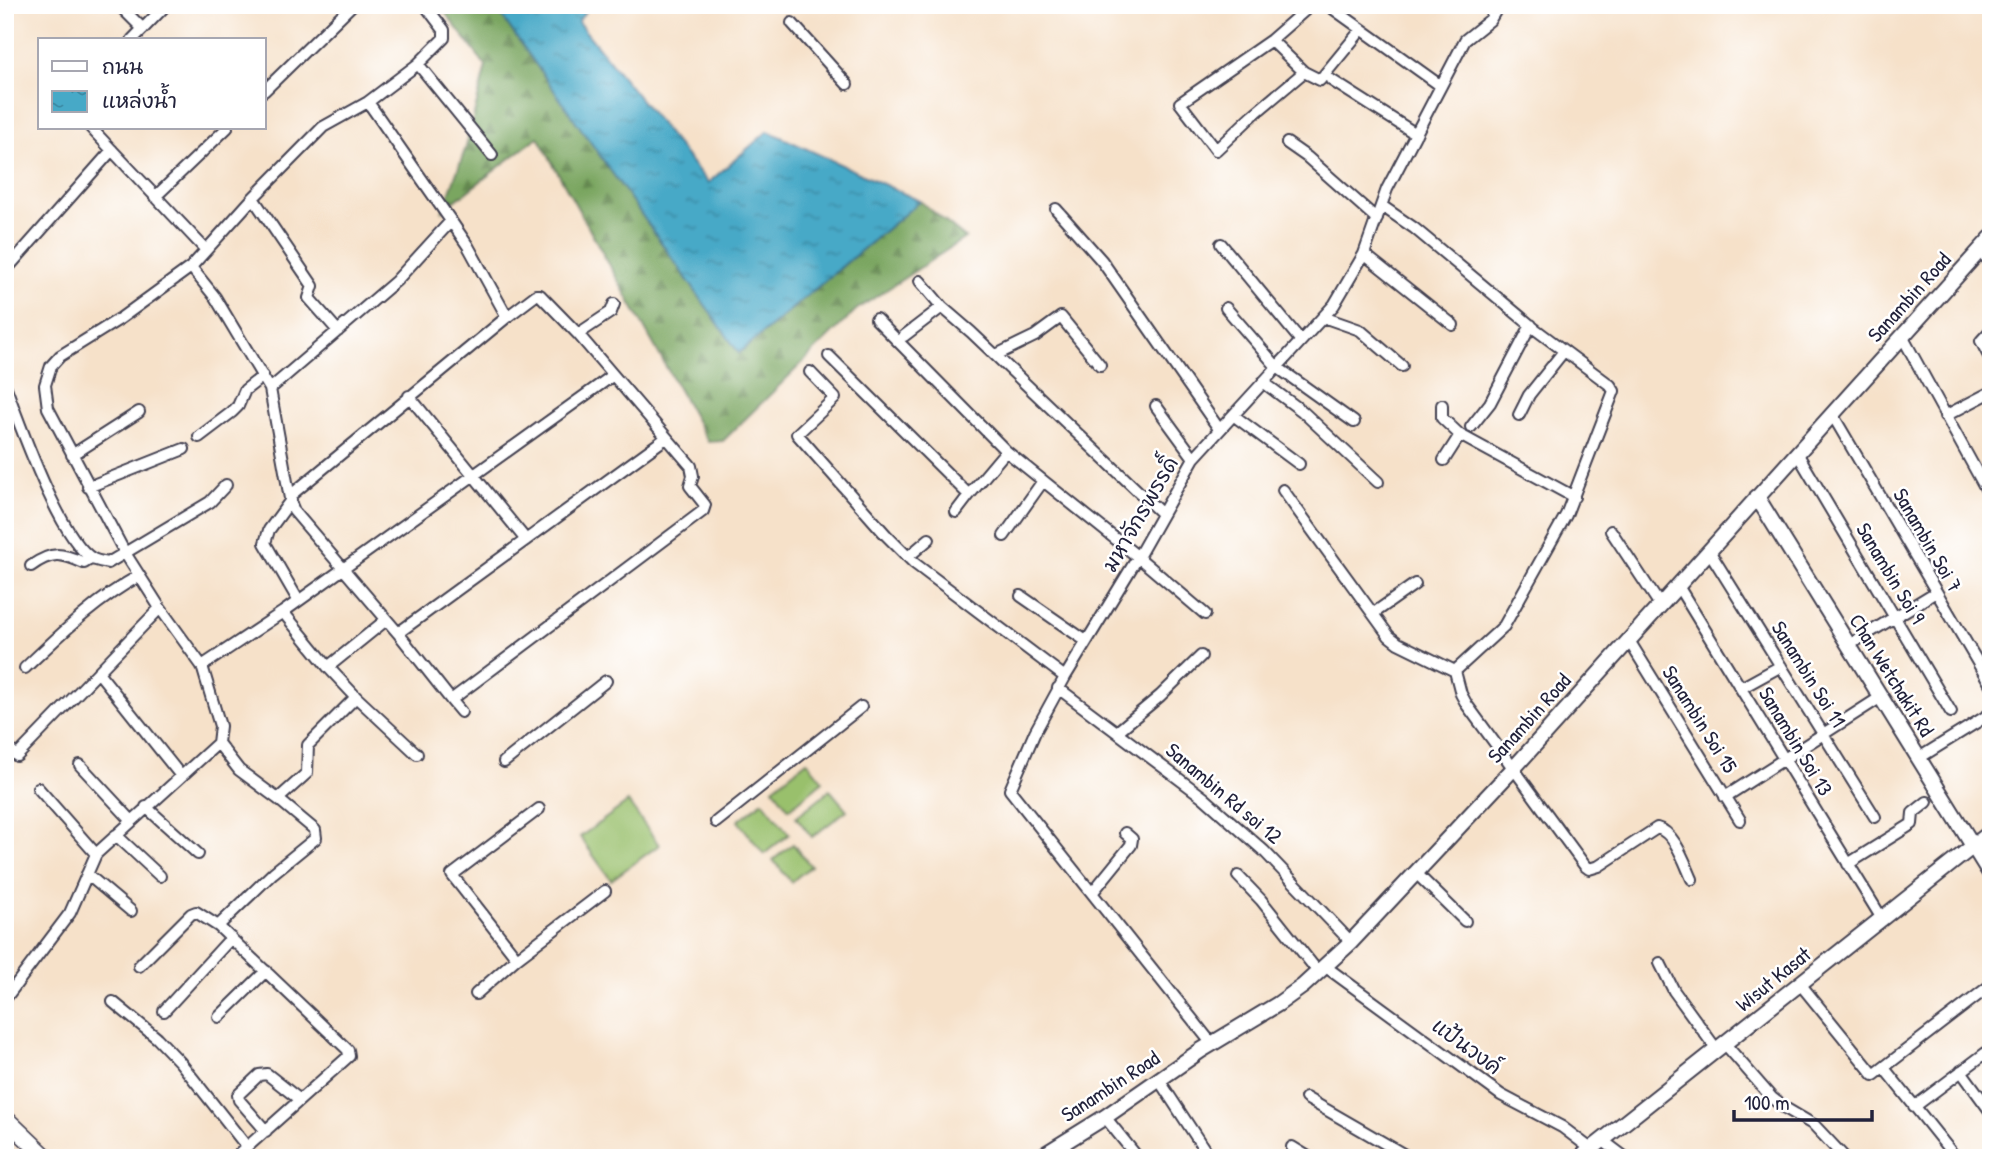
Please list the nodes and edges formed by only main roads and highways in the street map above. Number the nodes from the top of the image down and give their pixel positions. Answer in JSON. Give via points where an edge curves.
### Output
{"nodes":[{"id":1,"x":5,"y":1118,"type":"edge"},
{"id":2,"x":47,"y":1158,"type":"edge"}],
"edges":[{"from":1,"to":2,"type":"main road"}]}
